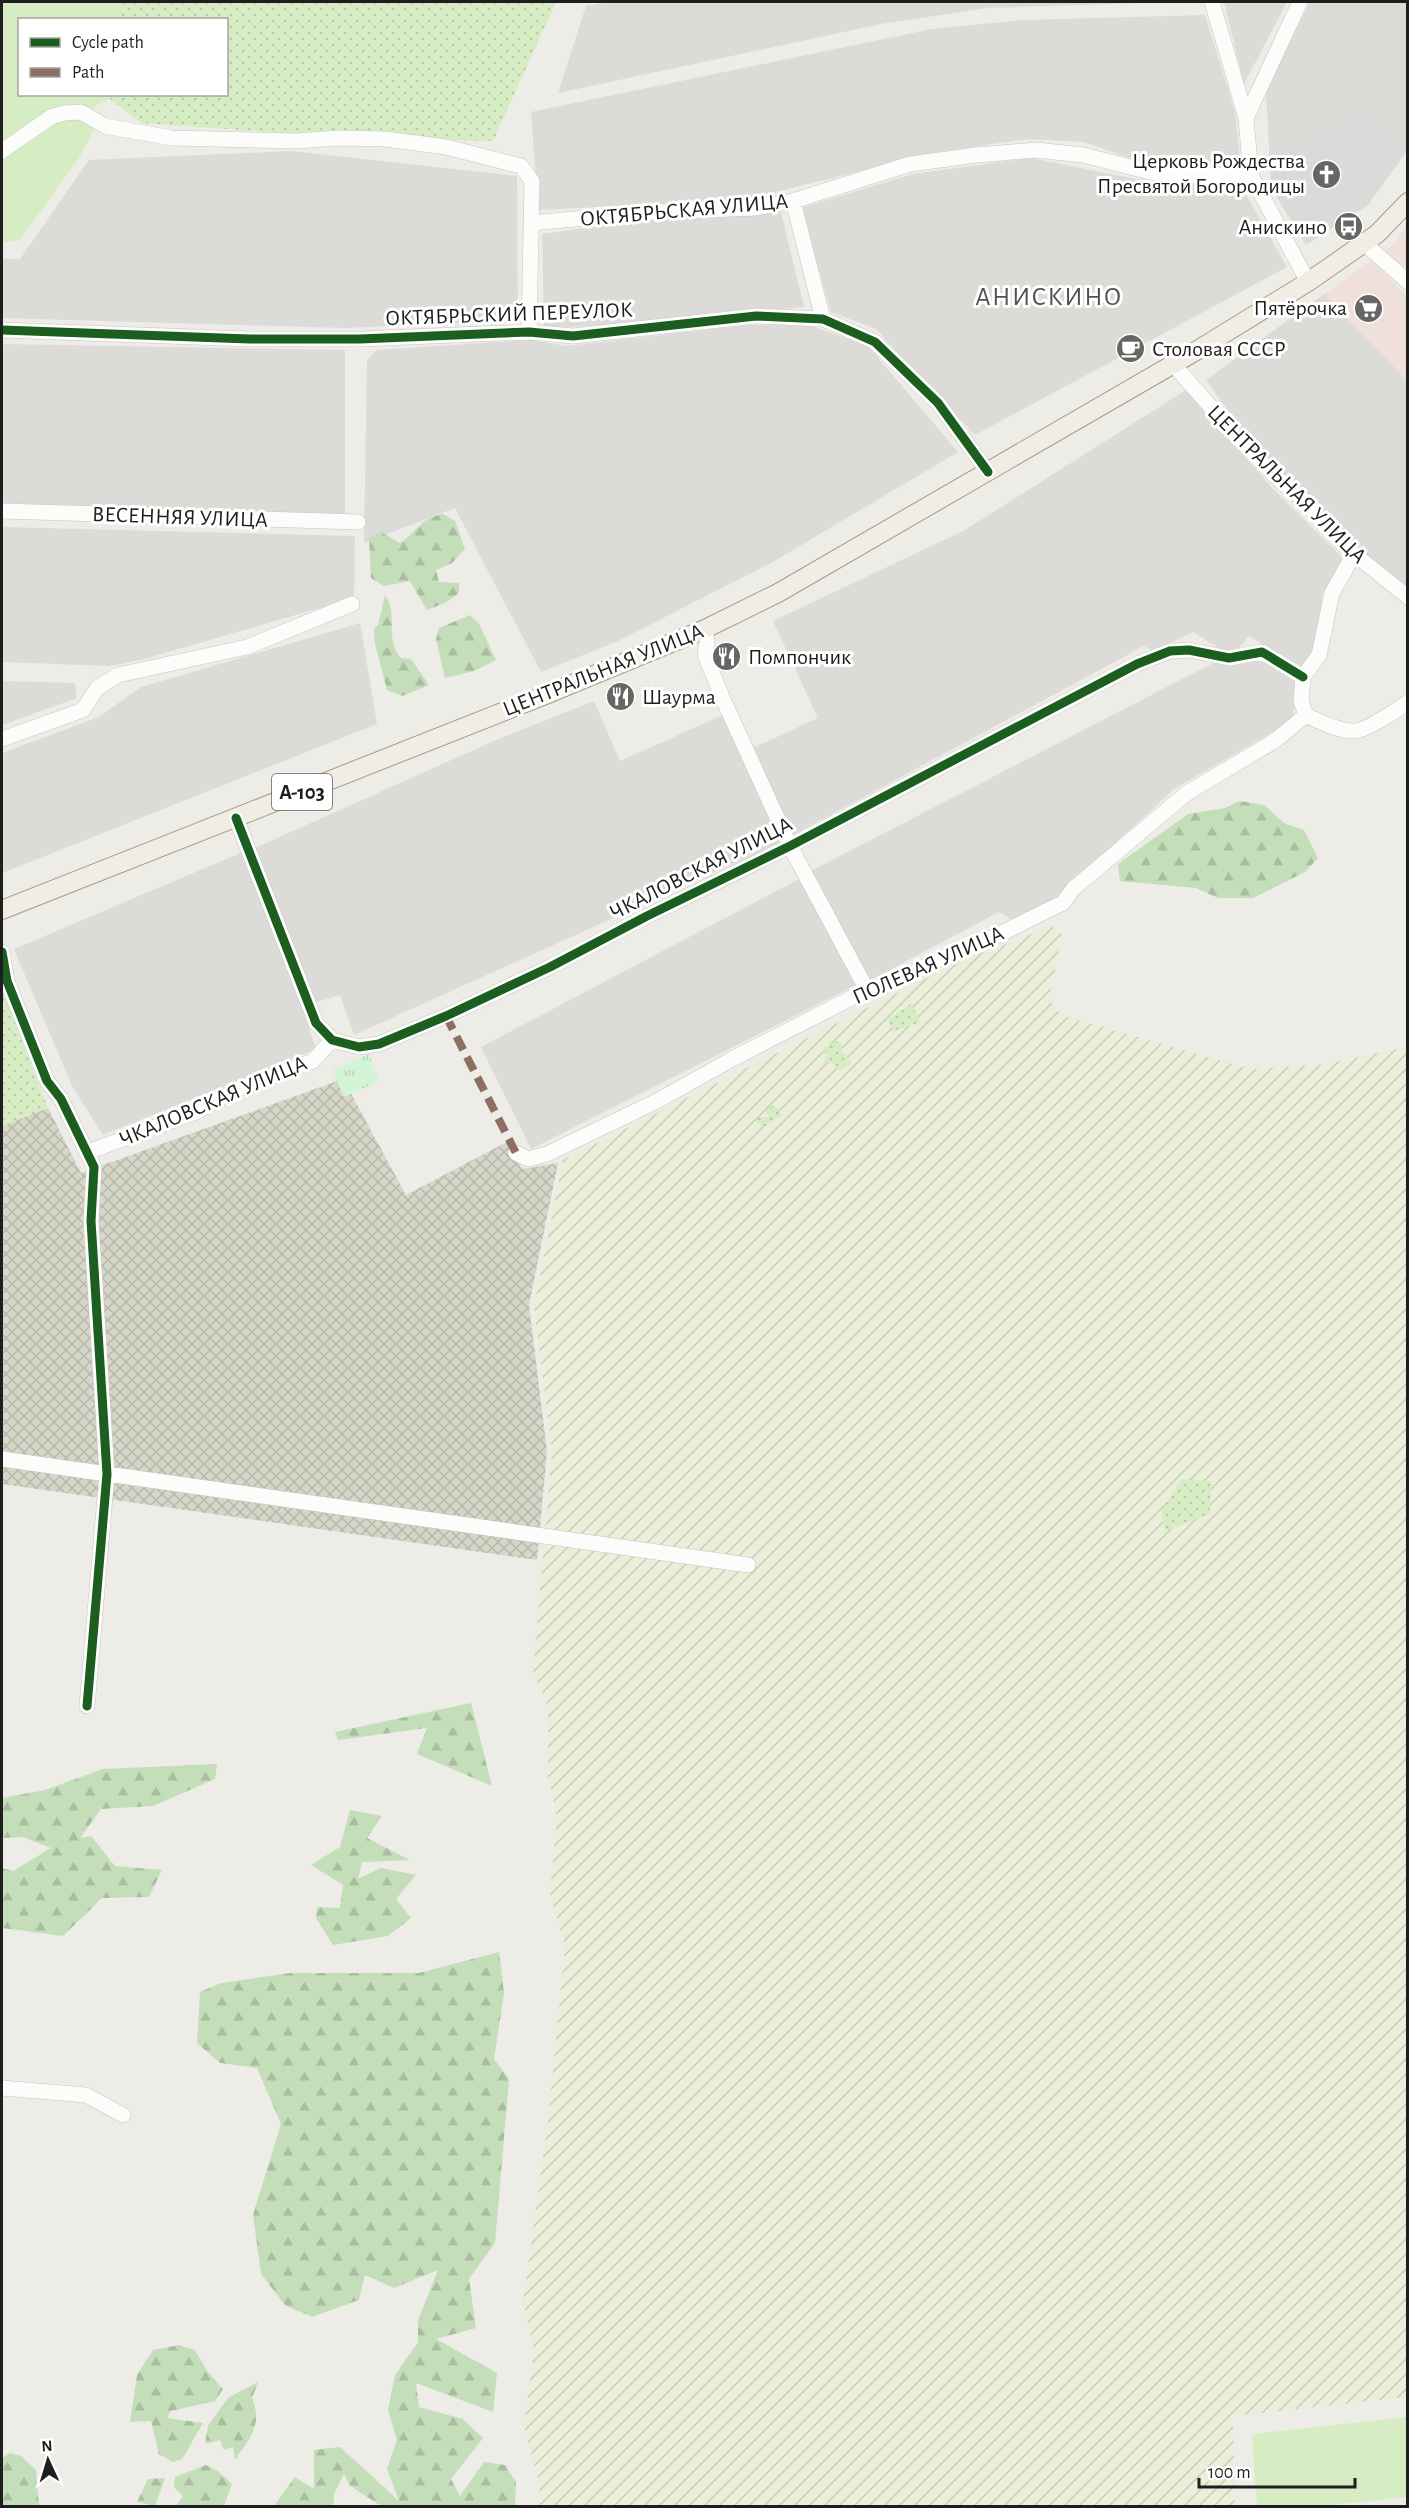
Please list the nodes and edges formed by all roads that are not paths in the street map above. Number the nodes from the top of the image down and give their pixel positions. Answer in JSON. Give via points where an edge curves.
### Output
{"nodes":[{"id":1,"x":1212,"y":2,"type":"edge"},
{"id":2,"x":1300,"y":2,"type":"edge"},
{"id":3,"x":1246,"y":118,"type":"junction"},
{"id":4,"x":2,"y":151,"type":"edge"},
{"id":5,"x":1251,"y":175,"type":"junction"},
{"id":6,"x":793,"y":201,"type":"junction"},
{"id":7,"x":1407,"y":202,"type":"edge"},
{"id":8,"x":531,"y":223,"type":"junction"},
{"id":9,"x":1364,"y":243,"type":"junction"},
{"id":10,"x":1308,"y":282,"type":"junction"},
{"id":11,"x":1407,"y":282,"type":"edge"},
{"id":12,"x":823,"y":319,"type":"junction"},
{"id":13,"x":2,"y":330,"type":"edge"},
{"id":14,"x":529,"y":332,"type":"junction"},
{"id":15,"x":1173,"y":364,"type":"junction"},
{"id":16,"x":988,"y":472,"type":"junction"},
{"id":17,"x":2,"y":511,"type":"edge"},
{"id":18,"x":358,"y":522,"type":"dead end"},
{"id":19,"x":1354,"y":554,"type":"junction"},
{"id":20,"x":1407,"y":597,"type":"edge"},
{"id":21,"x":352,"y":604,"type":"dead end"},
{"id":22,"x":705,"y":629,"type":"junction"},
{"id":23,"x":1304,"y":677,"type":"junction"},
{"id":24,"x":1407,"y":702,"type":"edge"},
{"id":25,"x":1306,"y":715,"type":"junction"},
{"id":26,"x":2,"y":738,"type":"edge"},
{"id":27,"x":236,"y":818,"type":"junction"},
{"id":28,"x":790,"y":846,"type":"junction"},
{"id":29,"x":2,"y":910,"type":"edge"},
{"id":30,"x":2,"y":952,"type":"edge"},
{"id":31,"x":867,"y":990,"type":"junction"},
{"id":32,"x":332,"y":1040,"type":"junction"},
{"id":33,"x":88,"y":1152,"type":"junction"},
{"id":34,"x":516,"y":1153,"type":"dead end"},
{"id":35,"x":2,"y":1459,"type":"edge"},
{"id":36,"x":107,"y":1474,"type":"junction"},
{"id":37,"x":748,"y":1565,"type":"dead end"},
{"id":38,"x":87,"y":1706,"type":"dead end"},
{"id":39,"x":2,"y":2088,"type":"edge"},
{"id":40,"x":123,"y":2115,"type":"dead end"}],
"edges":[{"from":1,"to":3,"type":"street"},
{"from":2,"to":3,"type":"street"},
{"from":3,"to":5,"type":"street"},
{"from":4,"to":8,"type":"street","via":[[51,117],[81,112],[105,126],[172,138],[368,138],[446,147],[521,166],[532,181]]},
{"from":5,"to":6,"type":"street","name":"ОКТЯБРЬСКАЯ УЛИЦА","via":[[1162,175],[1083,154],[1036,150],[910,164]]},
{"from":5,"to":10,"type":"street"},
{"from":6,"to":8,"type":"street","name":"ОКТЯБРЬСКАЯ УЛИЦА","via":[[756,208]]},
{"from":6,"to":12,"type":"street"},
{"from":7,"to":9,"type":"main road","name":"ЦЕНТРАЛЬНАЯ УЛИЦА","number":"А-103"},
{"from":8,"to":14,"type":"street"},
{"from":9,"to":10,"type":"main road","name":"ЦЕНТРАЛЬНАЯ УЛИЦА","number":"А-103"},
{"from":9,"to":11,"type":"street"},
{"from":10,"to":15,"type":"main road","name":"ЦЕНТРАЛЬНАЯ УЛИЦА","number":"А-103"},
{"from":12,"to":14,"type":"street","name":"ОКТЯБРЬСКИЙ ПЕРЕУЛОК","via":[[756,316],[573,336]]},
{"from":12,"to":16,"type":"street","name":"ОКТЯБРЬСКИЙ ПЕРЕУЛОК","via":[[875,342],[938,403]]},
{"from":13,"to":14,"type":"street","name":"ОКТЯБРЬСКИЙ ПЕРЕУЛОК","via":[[249,339]]},
{"from":15,"to":16,"type":"main road","name":"ЦЕНТРАЛЬНАЯ УЛИЦА","number":"А-103"},
{"from":15,"to":19,"type":"street","name":"ЦЕНТРАЛЬНАЯ УЛИЦА","via":[[1278,480],[1304,500]]},
{"from":16,"to":22,"type":"main road","name":"ЦЕНТРАЛЬНАЯ УЛИЦА","number":"А-103","via":[[804,579]]},
{"from":17,"to":18,"type":"street","name":"ВЕСЕННЯЯ УЛИЦА"},
{"from":19,"to":20,"type":"street","name":"ЦЕНТРАЛЬНАЯ УЛИЦА"},
{"from":19,"to":23,"type":"street","via":[[1332,593],[1319,654]]},
{"from":21,"to":26,"type":"street","via":[[247,647],[118,675],[97,688],[83,710]]},
{"from":22,"to":27,"type":"main road","name":"ЦЕНТРАЛЬНАЯ УЛИЦА","number":"А-103"},
{"from":22,"to":28,"type":"street","via":[[705,655]]},
{"from":23,"to":25,"type":"street","via":[[1301,701]]},
{"from":23,"to":28,"type":"street","name":"ЧКАЛОВСКАЯ УЛИЦА","via":[[1262,652],[1229,658],[1189,650],[1170,651],[1041,713]]},
{"from":24,"to":25,"type":"street","via":[[1354,732]]},
{"from":25,"to":31,"type":"street","name":"ПОЛЕВАЯ УЛИЦА","via":[[1276,740],[1187,793],[1073,889],[1063,903],[901,979]]},
{"from":27,"to":29,"type":"main road","name":"ЦЕНТРАЛЬНАЯ УЛИЦА","number":"А-103"},
{"from":27,"to":32,"type":"street","name":"ЧКАЛОВСКАЯ УЛИЦА","via":[[305,998],[316,1023]]},
{"from":28,"to":31,"type":"street"},
{"from":28,"to":32,"type":"street","name":"ЧКАЛОВСКАЯ УЛИЦА","via":[[446,1016],[379,1044],[359,1047]]},
{"from":30,"to":33,"type":"street","via":[[7,981],[47,1081],[61,1099]]},
{"from":31,"to":34,"type":"street","name":"ПОЛЕВАЯ УЛИЦА","via":[[657,1101],[547,1154],[528,1159]]},
{"from":32,"to":33,"type":"street","name":"ЧКАЛОВСКАЯ УЛИЦА","via":[[313,1061],[234,1091],[196,1112]]},
{"from":33,"to":36,"type":"street","via":[[94,1167],[91,1221]]},
{"from":35,"to":36,"type":"street"},
{"from":36,"to":37,"type":"street"},
{"from":36,"to":38,"type":"street"},
{"from":39,"to":40,"type":"street","via":[[86,2095]]}]}
